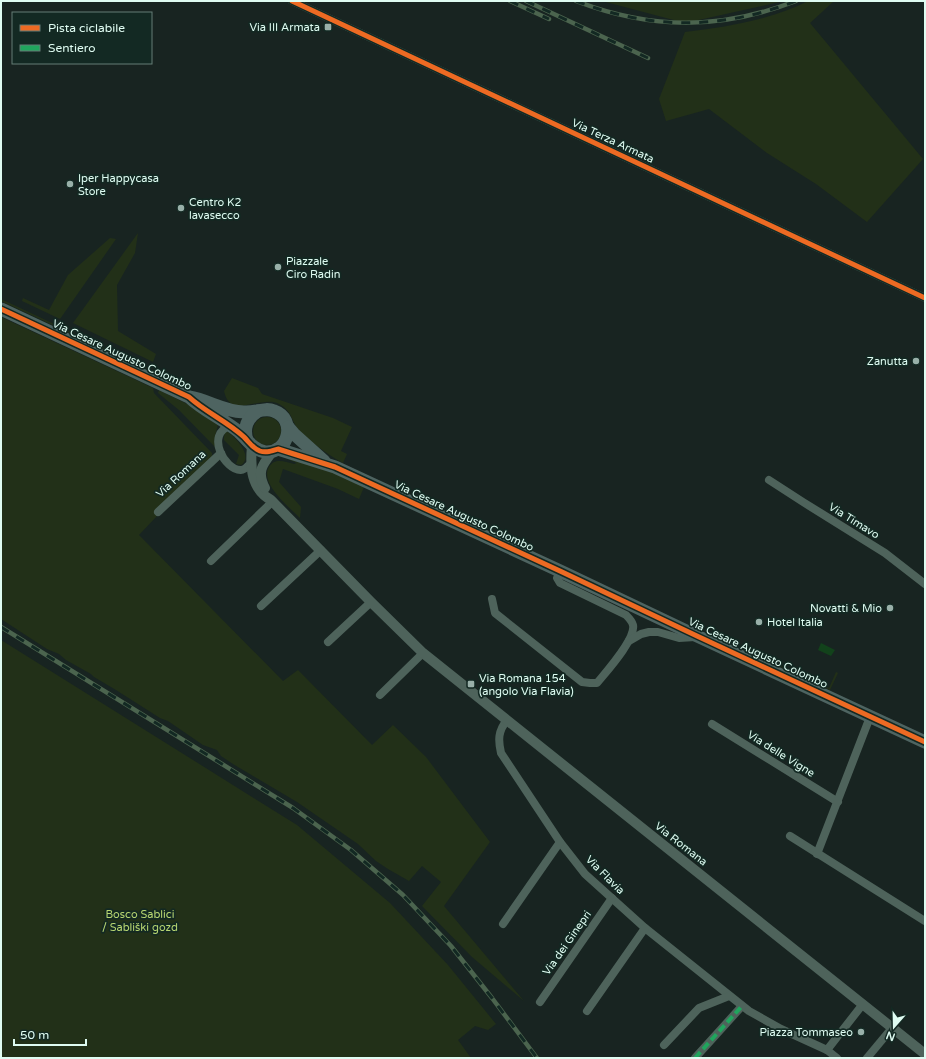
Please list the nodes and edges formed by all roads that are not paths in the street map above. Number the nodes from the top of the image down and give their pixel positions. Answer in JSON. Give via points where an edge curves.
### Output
{"nodes":[{"id":1,"x":292,"y":1,"type":"edge"},
{"id":2,"x":925,"y":298,"type":"edge"},
{"id":3,"x":1,"y":309,"type":"edge"},
{"id":4,"x":189,"y":397,"type":"junction"},
{"id":5,"x":258,"y":411,"type":"junction"},
{"id":6,"x":230,"y":426,"type":"junction"},
{"id":7,"x":288,"y":427,"type":"junction"},
{"id":8,"x":250,"y":443,"type":"junction"},
{"id":9,"x":276,"y":450,"type":"junction"},
{"id":10,"x":221,"y":453,"type":"junction"},
{"id":11,"x":251,"y":463,"type":"junction"},
{"id":12,"x":335,"y":467,"type":"junction"},
{"id":13,"x":769,"y":480,"type":"dead end"},
{"id":14,"x":272,"y":500,"type":"junction"},
{"id":15,"x":158,"y":512,"type":"dead end"},
{"id":16,"x":321,"y":550,"type":"junction"},
{"id":17,"x":211,"y":560,"type":"dead end"},
{"id":18,"x":560,"y":571,"type":"junction"},
{"id":19,"x":925,"y":584,"type":"edge"},
{"id":20,"x":492,"y":599,"type":"dead end"},
{"id":21,"x":371,"y":602,"type":"junction"},
{"id":22,"x":261,"y":606,"type":"dead end"},
{"id":23,"x":697,"y":636,"type":"junction"},
{"id":24,"x":629,"y":641,"type":"junction"},
{"id":25,"x":328,"y":642,"type":"dead end"},
{"id":26,"x":423,"y":653,"type":"junction"},
{"id":27,"x":380,"y":695,"type":"dead end"},
{"id":28,"x":870,"y":717,"type":"junction"},
{"id":29,"x":506,"y":720,"type":"junction"},
{"id":30,"x":712,"y":724,"type":"dead end"},
{"id":31,"x":925,"y":742,"type":"edge"},
{"id":32,"x":838,"y":802,"type":"junction"},
{"id":33,"x":790,"y":836,"type":"dead end"},
{"id":34,"x":560,"y":842,"type":"junction"},
{"id":35,"x":817,"y":854,"type":"junction"},
{"id":36,"x":612,"y":898,"type":"junction"},
{"id":37,"x":925,"y":921,"type":"edge"},
{"id":38,"x":503,"y":924,"type":"dead end"},
{"id":39,"x":645,"y":928,"type":"junction"},
{"id":40,"x":729,"y":996,"type":"junction"},
{"id":41,"x":540,"y":1002,"type":"dead end"},
{"id":42,"x":863,"y":1004,"type":"junction"},
{"id":43,"x":742,"y":1006,"type":"junction"},
{"id":44,"x":587,"y":1011,"type":"dead end"},
{"id":45,"x":892,"y":1028,"type":"junction"},
{"id":46,"x":664,"y":1046,"type":"dead end"},
{"id":47,"x":827,"y":1050,"type":"junction"},
{"id":48,"x":925,"y":1054,"type":"edge"},
{"id":49,"x":695,"y":1058,"type":"edge"},
{"id":50,"x":837,"y":1058,"type":"edge"},
{"id":51,"x":867,"y":1058,"type":"edge"}],
"edges":[{"from":1,"to":2,"type":"street","name":"Via Terza Armata"},
{"from":3,"to":4,"type":"main road","name":"Via Cesare Augusto Colombo"},
{"from":4,"to":5,"type":"main road","name":"Via Cesare Augusto Colombo","via":[[233,412]]},
{"from":4,"to":6,"type":"main road","name":"Via Cesare Augusto Colombo"},
{"from":5,"to":7,"type":"main road","name":"Via Cesare Augusto Colombo","via":[[274,410],[283,417]]},
{"from":5,"to":8,"type":"main road","via":[[247,423],[245,434]]},
{"from":6,"to":8,"type":"main road","name":"Via Cesare Augusto Colombo"},
{"from":6,"to":10,"type":"street","name":"Via Romana","via":[[222,429],[219,434],[218,444]]},
{"from":7,"to":9,"type":"main road","via":[[287,438]]},
{"from":7,"to":12,"type":"main road","name":"Via Cesare Augusto Colombo","via":[[322,459]]},
{"from":8,"to":9,"type":"main road","name":"Via Cesare Augusto Colombo","via":[[265,452]]},
{"from":8,"to":11,"type":"street","name":"Via Romana"},
{"from":9,"to":12,"type":"main road","name":"Via Cesare Augusto Colombo"},
{"from":9,"to":14,"type":"street","name":"Via Romana","via":[[261,470],[262,482]]},
{"from":10,"to":11,"type":"street","name":"Via Romana","via":[[236,469],[245,469]]},
{"from":10,"to":15,"type":"street","name":"Via Romana"},
{"from":11,"to":14,"type":"street","name":"Via Romana","via":[[257,487]]},
{"from":12,"to":18,"type":"main road","name":"Via Cesare Augusto Colombo"},
{"from":13,"to":19,"type":"street","name":"Via Timavo","via":[[885,553]]},
{"from":14,"to":16,"type":"street","name":"Via Romana"},
{"from":14,"to":17,"type":"street"},
{"from":16,"to":21,"type":"street","name":"Via Romana"},
{"from":16,"to":22,"type":"street"},
{"from":18,"to":23,"type":"main road","name":"Via Cesare Augusto Colombo"},
{"from":18,"to":24,"type":"street","name":"Via Cesare Augusto Colombo","via":[[557,578],[560,583],[626,615],[631,620],[633,631]]},
{"from":20,"to":24,"type":"street","name":"Via Cesare Augusto Colombo","via":[[495,613],[582,682],[597,683]]},
{"from":21,"to":25,"type":"street"},
{"from":21,"to":26,"type":"street","name":"Via Romana"},
{"from":23,"to":24,"type":"street","name":"Via Cesare Augusto Colombo","via":[[679,638],[649,632]]},
{"from":23,"to":28,"type":"main road","name":"Via Cesare Augusto Colombo"},
{"from":26,"to":27,"type":"street"},
{"from":26,"to":29,"type":"street","name":"Via Romana"},
{"from":28,"to":31,"type":"main road","name":"Via Cesare Augusto Colombo"},
{"from":28,"to":32,"type":"street"},
{"from":29,"to":34,"type":"street","name":"Via Flavia","via":[[499,733],[498,742],[502,753]]},
{"from":29,"to":42,"type":"street","name":"Via Romana"},
{"from":30,"to":32,"type":"street","name":"Via delle Vigne"},
{"from":32,"to":35,"type":"street"},
{"from":33,"to":35,"type":"street"},
{"from":34,"to":36,"type":"street","name":"Via Flavia","via":[[586,874]]},
{"from":34,"to":38,"type":"street"},
{"from":35,"to":37,"type":"street"},
{"from":36,"to":39,"type":"street","name":"Via Flavia"},
{"from":36,"to":41,"type":"street","name":"Via dei Ginepri"},
{"from":39,"to":40,"type":"street","name":"Via Flavia"},
{"from":39,"to":44,"type":"street"},
{"from":40,"to":43,"type":"street","name":"Via Flavia"},
{"from":40,"to":46,"type":"street","via":[[699,1008]]},
{"from":42,"to":45,"type":"street","name":"Via Romana"},
{"from":42,"to":47,"type":"street"},
{"from":43,"to":47,"type":"street","name":"Via Flavia","via":[[781,1029]]},
{"from":43,"to":49,"type":"street"},
{"from":45,"to":48,"type":"street","name":"Via Romana"},
{"from":45,"to":51,"type":"street"},
{"from":47,"to":50,"type":"street"}]}
